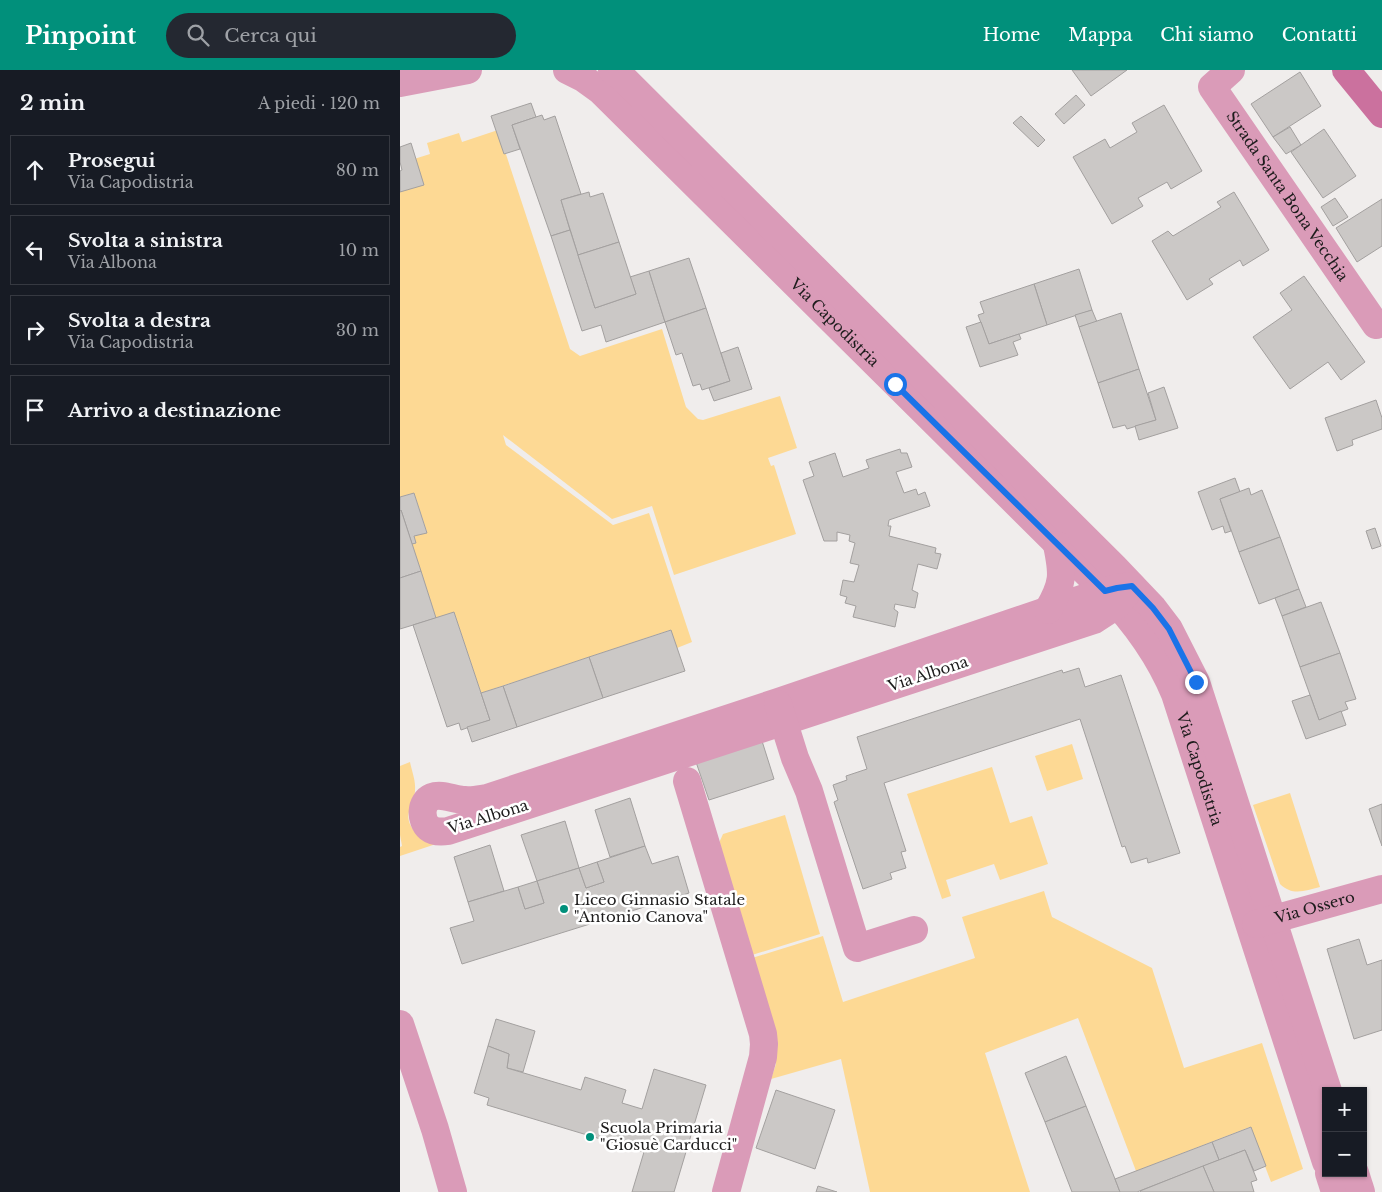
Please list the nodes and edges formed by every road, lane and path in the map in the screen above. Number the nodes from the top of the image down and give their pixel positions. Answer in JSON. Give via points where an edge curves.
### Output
{"nodes":[{"id":1,"x":468,"y":70,"type":"edge"},
{"id":2,"x":567,"y":70,"type":"edge"},
{"id":3,"x":612,"y":70,"type":"edge"},
{"id":4,"x":1231,"y":70,"type":"edge"},
{"id":5,"x":1346,"y":70,"type":"edge"},
{"id":6,"x":400,"y":83,"type":"edge"},
{"id":7,"x":1382,"y":114,"type":"edge"},
{"id":8,"x":1376,"y":325,"type":"dead end"},
{"id":9,"x":1057,"y":544,"type":"junction"},
{"id":10,"x":1118,"y":594,"type":"junction"},
{"id":11,"x":1048,"y":610,"type":"junction"},
{"id":12,"x":1072,"y":627,"type":"junction"},
{"id":13,"x":1145,"y":640,"type":"junction"},
{"id":14,"x":781,"y":712,"type":"junction"},
{"id":15,"x":687,"y":781,"type":"dead end"},
{"id":16,"x":1382,"y":889,"type":"edge"},
{"id":17,"x":1261,"y":923,"type":"junction"},
{"id":18,"x":914,"y":930,"type":"dead end"},
{"id":19,"x":400,"y":1024,"type":"edge"},
{"id":20,"x":1326,"y":1087,"type":"edge"},
{"id":21,"x":1322,"y":1147,"type":"edge"},
{"id":22,"x":1330,"y":1177,"type":"edge"},
{"id":23,"x":1356,"y":1177,"type":"edge"},
{"id":24,"x":453,"y":1192,"type":"edge"},
{"id":25,"x":726,"y":1192,"type":"edge"},
{"id":26,"x":1335,"y":1192,"type":"edge"},
{"id":27,"x":1361,"y":1192,"type":"edge"}],
"edges":[{"from":1,"to":6,"type":"street"},
{"from":2,"to":9,"type":"street","name":"Via Capodistria","via":[[601,91]]},
{"from":3,"to":10,"type":"street","name":"Via Capodistria","via":[[632,87]]},
{"from":4,"to":8,"type":"street","name":"Strada Santa Bona Vecchia","via":[[1212,87]]},
{"from":5,"to":7,"type":"street"},
{"from":9,"to":10,"type":"street","name":"Via Capodistria"},
{"from":9,"to":11,"type":"street","via":[[1061,580],[1058,594]]},
{"from":10,"to":11,"type":"street","name":"Via Albona"},
{"from":10,"to":12,"type":"street","name":"Via Albona","via":[[1094,620]]},
{"from":10,"to":13,"type":"street","name":"Via Capodistria"},
{"from":10,"to":17,"type":"street","name":"Via Capodistria","via":[[1153,608],[1169,629],[1196,682]]},
{"from":11,"to":14,"type":"street","name":"Via Albona"},
{"from":12,"to":13,"type":"street","name":"Via Albona","via":[[1098,628]]},
{"from":12,"to":14,"type":"street","name":"Via Albona"},
{"from":13,"to":17,"type":"street","name":"Via Capodistria","via":[[1168,676]]},
{"from":14,"to":14,"type":"street","name":"Via Albona","via":[[487,798],[432,797],[423,807],[424,821],[430,829],[448,831]]},
{"from":14,"to":18,"type":"street","via":[[857,948]]},
{"from":15,"to":25,"type":"street","via":[[764,1044]]},
{"from":16,"to":17,"type":"street","name":"Via Ossero"},
{"from":17,"to":20,"type":"street","name":"Via Capodistria"},
{"from":17,"to":21,"type":"street","name":"Via Capodistria"},
{"from":19,"to":24,"type":"street"},
{"from":22,"to":26,"type":"street"},
{"from":23,"to":27,"type":"street"}]}
